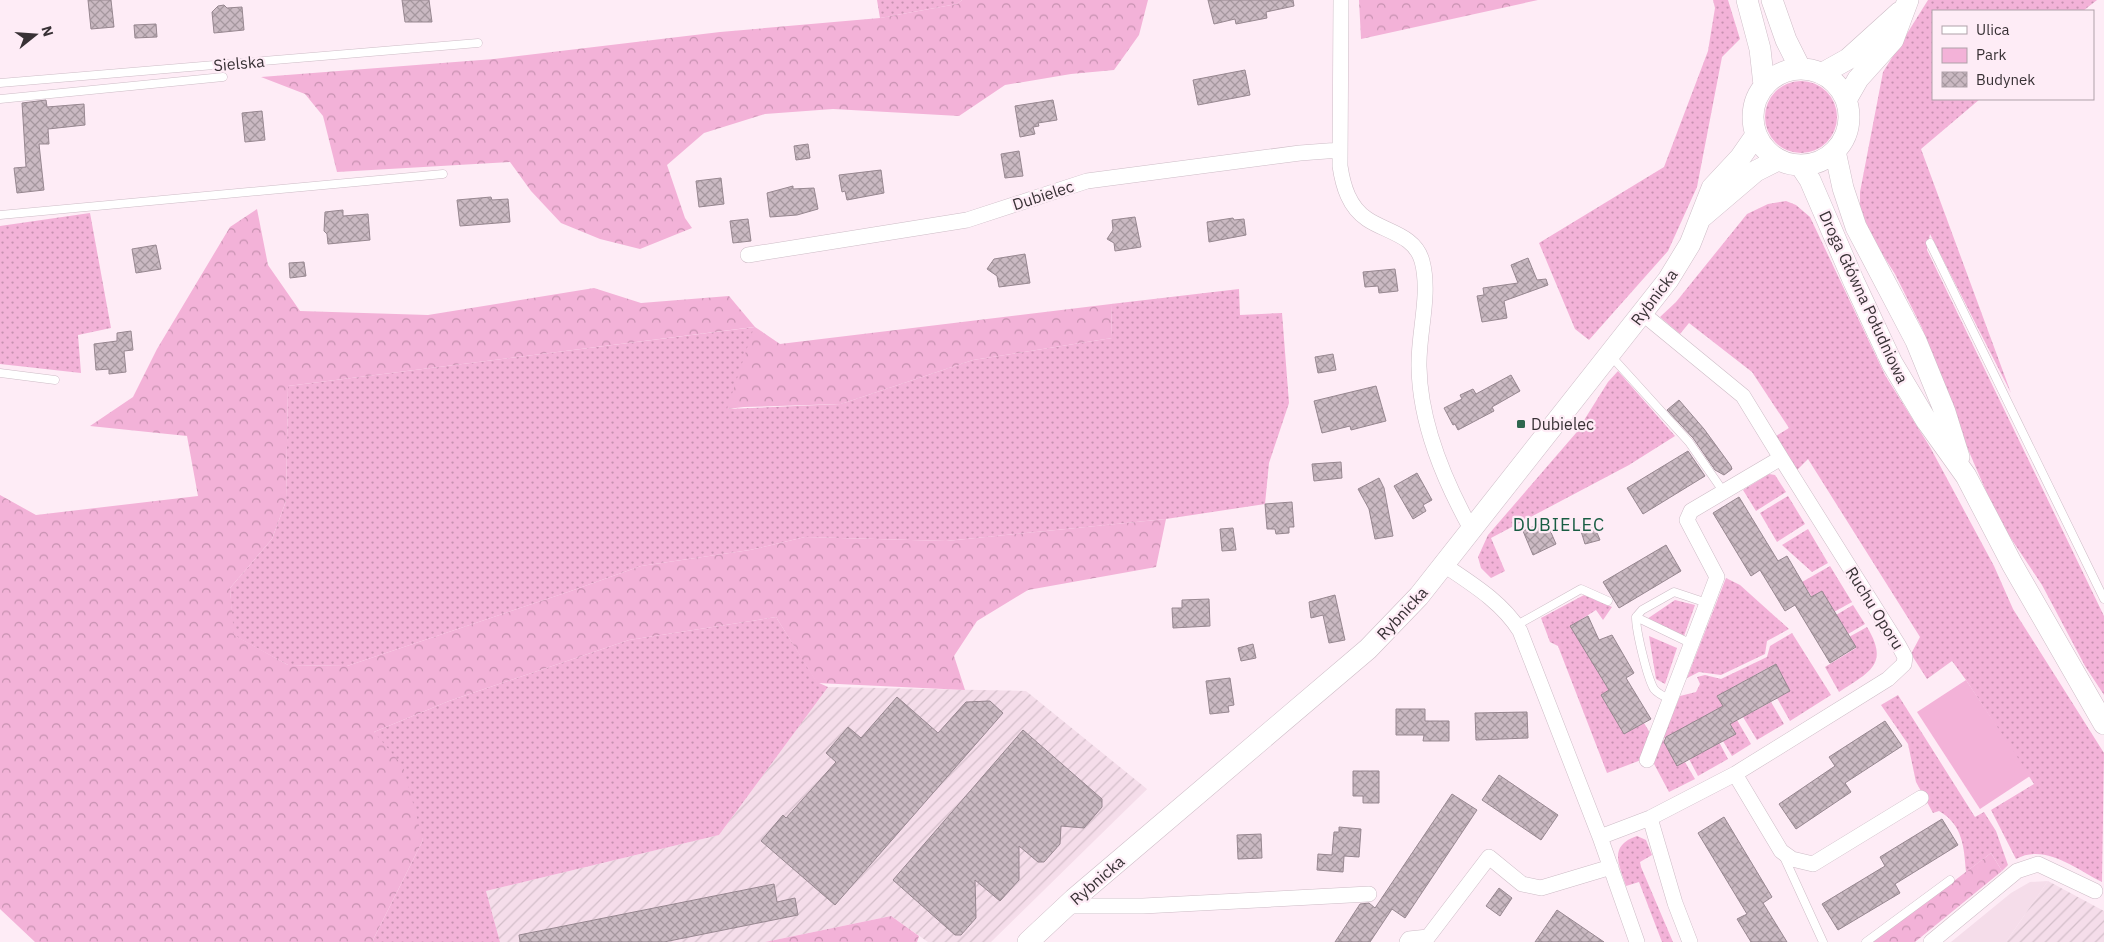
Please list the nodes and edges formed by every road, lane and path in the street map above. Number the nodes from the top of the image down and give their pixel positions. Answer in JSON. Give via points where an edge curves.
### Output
{"nodes":[{"id":1,"x":1341,"y":0,"type":"edge"},
{"id":2,"x":1747,"y":0,"type":"edge"},
{"id":3,"x":1772,"y":0,"type":"edge"},
{"id":4,"x":1906,"y":4,"type":"edge"},
{"id":5,"x":478,"y":43,"type":"dead end"},
{"id":6,"x":1800,"y":68,"type":"junction"},
{"id":7,"x":1823,"y":74,"type":"junction"},
{"id":8,"x":223,"y":77,"type":"dead end"},
{"id":9,"x":0,"y":83,"type":"edge"},
{"id":10,"x":1764,"y":85,"type":"junction"},
{"id":11,"x":0,"y":98,"type":"edge"},
{"id":12,"x":1846,"y":100,"type":"junction"},
{"id":13,"x":1756,"y":135,"type":"junction"},
{"id":14,"x":1340,"y":150,"type":"junction"},
{"id":15,"x":1835,"y":151,"type":"junction"},
{"id":16,"x":1778,"y":160,"type":"junction"},
{"id":17,"x":1800,"y":165,"type":"junction"},
{"id":18,"x":443,"y":174,"type":"dead end"},
{"id":19,"x":0,"y":215,"type":"edge"},
{"id":20,"x":1702,"y":217,"type":"junction"},
{"id":21,"x":1930,"y":243,"type":"dead end"},
{"id":22,"x":748,"y":255,"type":"dead end"},
{"id":23,"x":1642,"y":313,"type":"junction"},
{"id":24,"x":1609,"y":354,"type":"junction"},
{"id":25,"x":0,"y":373,"type":"edge"},
{"id":26,"x":55,"y":380,"type":"dead end"},
{"id":27,"x":1781,"y":458,"type":"junction"},
{"id":28,"x":1966,"y":476,"type":"junction"},
{"id":29,"x":1723,"y":491,"type":"junction"},
{"id":30,"x":1471,"y":529,"type":"junction"},
{"id":31,"x":1444,"y":565,"type":"junction"},
{"id":32,"x":2104,"y":599,"type":"edge"},
{"id":33,"x":1608,"y":602,"type":"dead end"},
{"id":34,"x":1707,"y":603,"type":"junction"},
{"id":35,"x":1636,"y":617,"type":"junction"},
{"id":36,"x":1517,"y":625,"type":"junction"},
{"id":37,"x":1692,"y":644,"type":"junction"},
{"id":38,"x":1670,"y":700,"type":"junction"},
{"id":39,"x":2104,"y":724,"type":"edge"},
{"id":40,"x":1647,"y":760,"type":"dead end"},
{"id":41,"x":1735,"y":774,"type":"junction"},
{"id":42,"x":1921,"y":798,"type":"dead end"},
{"id":43,"x":1650,"y":818,"type":"junction"},
{"id":44,"x":1600,"y":837,"type":"junction"},
{"id":45,"x":1781,"y":851,"type":"junction"},
{"id":46,"x":1611,"y":868,"type":"junction"},
{"id":47,"x":1950,"y":880,"type":"dead end"},
{"id":48,"x":2095,"y":891,"type":"dead end"},
{"id":49,"x":1369,"y":894,"type":"dead end"},
{"id":50,"x":1067,"y":906,"type":"junction"},
{"id":51,"x":1028,"y":942,"type":"edge"},
{"id":52,"x":1407,"y":942,"type":"edge"},
{"id":53,"x":1637,"y":942,"type":"edge"},
{"id":54,"x":1690,"y":942,"type":"edge"},
{"id":55,"x":1824,"y":942,"type":"edge"},
{"id":56,"x":1866,"y":942,"type":"edge"},
{"id":57,"x":1931,"y":942,"type":"edge"}],
"edges":[{"from":1,"to":14,"type":"street"},
{"from":2,"to":10,"type":"main road","via":[[1760,49]]},
{"from":3,"to":6,"type":"main road","via":[[1789,48]]},
{"from":4,"to":7,"type":"main road","via":[[1862,47]]},
{"from":4,"to":12,"type":"main road","via":[[1893,40],[1858,79]]},
{"from":5,"to":9,"type":"lane","name":"Sielska"},
{"from":6,"to":7,"type":"main road"},
{"from":6,"to":10,"type":"main road","via":[[1780,73]]},
{"from":7,"to":12,"type":"main road","via":[[1834,82]]},
{"from":8,"to":11,"type":"lane","name":"Sielska"},
{"from":10,"to":13,"type":"main road","via":[[1753,109]]},
{"from":12,"to":15,"type":"main road","via":[[1848,130]]},
{"from":13,"to":16,"type":"main road"},
{"from":13,"to":20,"type":"main road","name":"Rybnicka","via":[[1712,188]]},
{"from":14,"to":22,"type":"street","name":"Dubielec","via":[[1300,152],[1087,181],[967,220]]},
{"from":14,"to":30,"type":"street","via":[[1344,188],[1352,202],[1366,218],[1415,245],[1422,260],[1425,276],[1418,366],[1422,401],[1445,476]]},
{"from":15,"to":17,"type":"main road","via":[[1816,163]]},
{"from":15,"to":28,"type":"main road","name":"Droga Główna Południowa","via":[[1842,188],[1856,227],[1916,341],[1945,412]]},
{"from":16,"to":17,"type":"main road"},
{"from":16,"to":20,"type":"main road","name":"Rybnicka","via":[[1756,171]]},
{"from":17,"to":28,"type":"main road","name":"Droga Główna Południowa","via":[[1810,180],[1892,363],[1926,420]]},
{"from":18,"to":19,"type":"lane"},
{"from":20,"to":23,"type":"main road","name":"Rybnicka","via":[[1676,269]]},
{"from":21,"to":32,"type":"lane"},
{"from":23,"to":24,"type":"main road","name":"Rybnicka"},
{"from":23,"to":27,"type":"street","name":"Ruchu Oporu","via":[[1743,396]]},
{"from":24,"to":29,"type":"lane","via":[[1689,442]]},
{"from":24,"to":30,"type":"main road","name":"Rybnicka"},
{"from":25,"to":26,"type":"lane"},
{"from":27,"to":29,"type":"street"},
{"from":27,"to":41,"type":"street","name":"Ruchu Oporu","via":[[1905,657],[1904,664],[1888,679]]},
{"from":28,"to":39,"type":"main road","name":"Droga Główna Południowa","via":[[2012,564]]},
{"from":29,"to":34,"type":"street","via":[[1698,505],[1688,520],[1717,577]]},
{"from":30,"to":31,"type":"main road","name":"Rybnicka"},
{"from":31,"to":36,"type":"street","via":[[1493,600]]},
{"from":31,"to":50,"type":"main road","name":"Rybnicka","via":[[1368,649]]},
{"from":33,"to":36,"type":"lane","via":[[1581,590]]},
{"from":34,"to":35,"type":"lane","via":[[1674,592],[1642,610]]},
{"from":34,"to":37,"type":"street"},
{"from":35,"to":37,"type":"lane"},
{"from":35,"to":38,"type":"lane","via":[[1650,681]]},
{"from":36,"to":44,"type":"street"},
{"from":37,"to":38,"type":"street"},
{"from":38,"to":40,"type":"street"},
{"from":41,"to":43,"type":"street","name":"Ruchu Oporu"},
{"from":41,"to":45,"type":"street"},
{"from":42,"to":45,"type":"street","via":[[1814,864],[1792,859]]},
{"from":43,"to":44,"type":"street","name":"Ruchu Oporu"},
{"from":43,"to":54,"type":"street"},
{"from":44,"to":46,"type":"street"},
{"from":45,"to":55,"type":"lane"},
{"from":46,"to":52,"type":"street","via":[[1542,888],[1522,884],[1489,857],[1428,937]]},
{"from":46,"to":53,"type":"street"},
{"from":47,"to":56,"type":"lane"},
{"from":48,"to":57,"type":"street","via":[[2038,864],[2017,871]]},
{"from":49,"to":50,"type":"street","via":[[1144,906]]},
{"from":50,"to":51,"type":"main road","name":"Rybnicka"}]}
